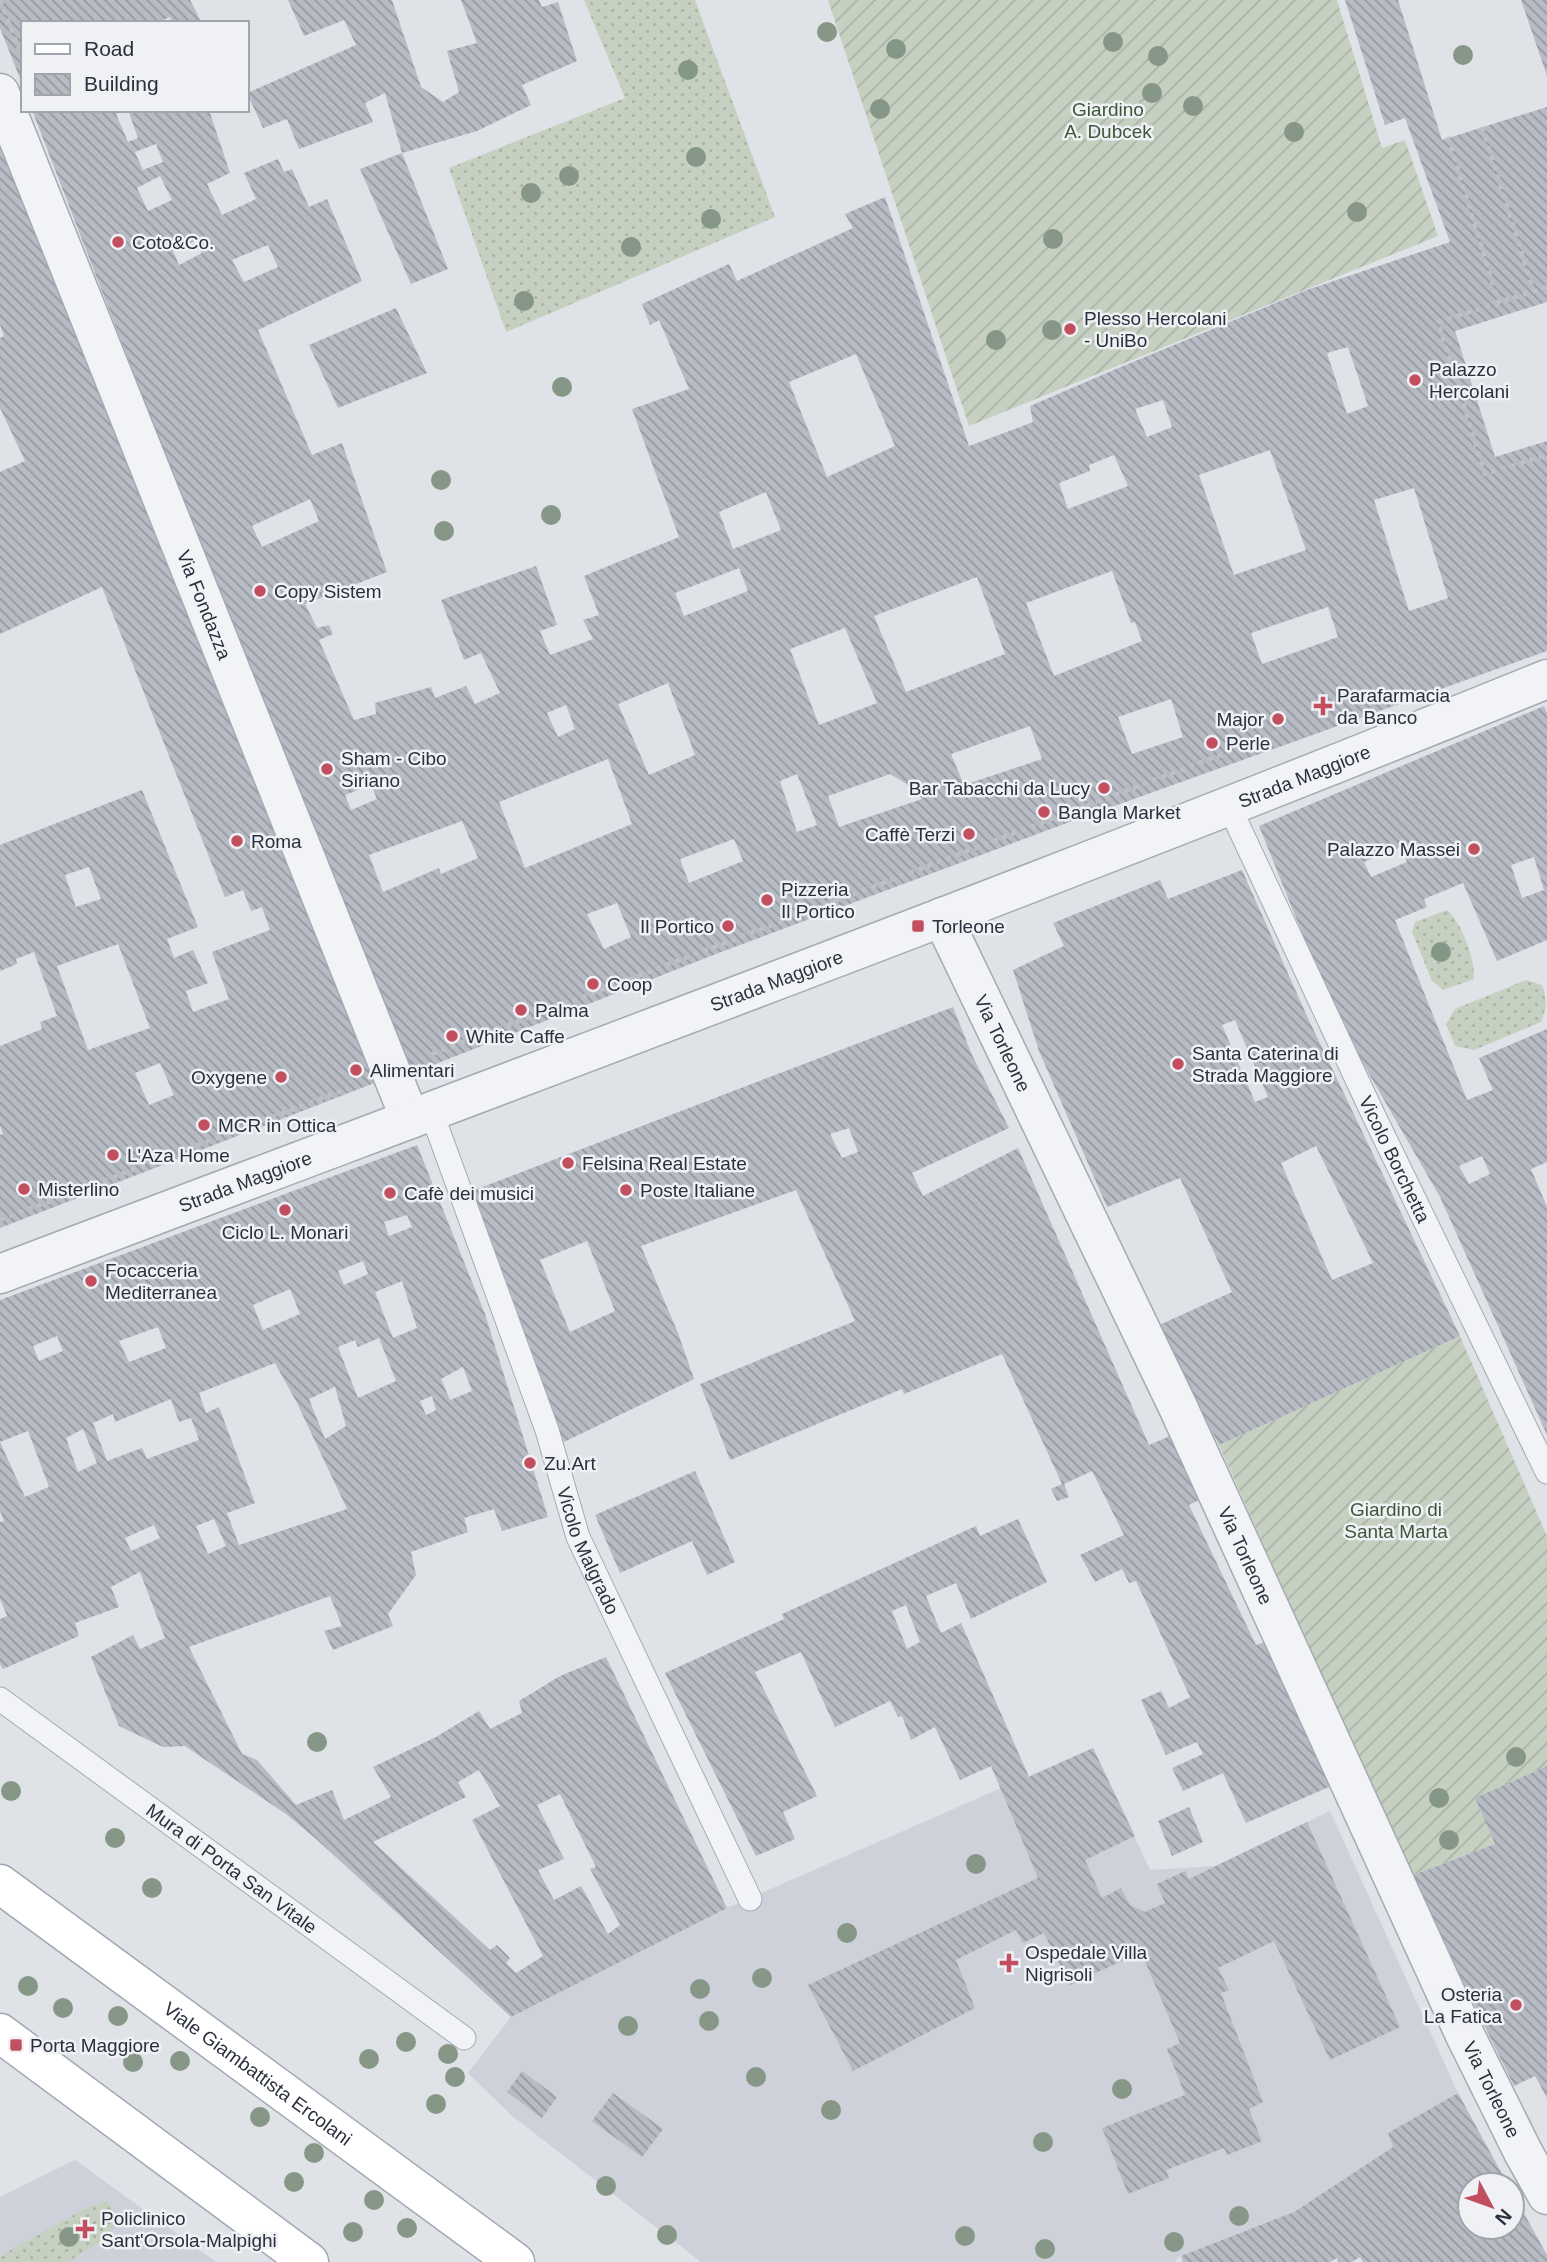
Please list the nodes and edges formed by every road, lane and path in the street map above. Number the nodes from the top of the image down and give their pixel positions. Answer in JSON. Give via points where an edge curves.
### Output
{"nodes":[{"id":1,"x":0,"y":0,"type":"edge"},
{"id":2,"x":21,"y":54,"type":"edge"},
{"id":3,"x":0,"y":93,"type":"edge"},
{"id":4,"x":1482,"y":127,"type":"dead end"},
{"id":5,"x":1448,"y":137,"type":"dead end"},
{"id":6,"x":1547,"y":288,"type":"edge"},
{"id":7,"x":1534,"y":292,"type":"junction"},
{"id":8,"x":1499,"y":303,"type":"junction"},
{"id":9,"x":1547,"y":455,"type":"edge"},
{"id":10,"x":1547,"y":679,"type":"edge"},
{"id":11,"x":1286,"y":730,"type":"dead end"},
{"id":12,"x":1229,"y":806,"type":"junction"},
{"id":13,"x":942,"y":917,"type":"junction"},
{"id":14,"x":425,"y":1056,"type":"dead end"},
{"id":15,"x":350,"y":1087,"type":"dead end"},
{"id":16,"x":420,"y":1115,"type":"junction"},
{"id":17,"x":0,"y":1220,"type":"edge"},
{"id":18,"x":0,"y":1274,"type":"edge"},
{"id":19,"x":1547,"y":1472,"type":"edge"},
{"id":20,"x":0,"y":1699,"type":"edge"},
{"id":21,"x":0,"y":1884,"type":"edge"},
{"id":22,"x":750,"y":1899,"type":"dead end"},
{"id":23,"x":0,"y":2033,"type":"edge"},
{"id":24,"x":464,"y":2038,"type":"dead end"},
{"id":25,"x":1547,"y":2195,"type":"edge"},
{"id":26,"x":309,"y":2262,"type":"edge"},
{"id":27,"x":515,"y":2262,"type":"edge"}],
"edges":[{"from":1,"to":2,"type":"path"},
{"from":3,"to":16,"type":"street","name":"Via Fondazza"},
{"from":4,"to":7,"type":"path"},
{"from":5,"to":8,"type":"path"},
{"from":6,"to":7,"type":"path"},
{"from":7,"to":8,"type":"path"},
{"from":8,"to":9,"type":"path","via":[[1438,322],[1485,474]]},
{"from":10,"to":12,"type":"street","name":"Strada Maggiore"},
{"from":11,"to":14,"type":"path"},
{"from":12,"to":13,"type":"street","name":"Strada Maggiore"},
{"from":12,"to":19,"type":"lane","name":"Vicolo Borchetta"},
{"from":13,"to":16,"type":"street","name":"Strada Maggiore"},
{"from":13,"to":25,"type":"street","name":"Via Torleone","via":[[1177,1405],[1465,2035]]},
{"from":15,"to":17,"type":"path"},
{"from":16,"to":18,"type":"street","name":"Strada Maggiore"},
{"from":16,"to":22,"type":"lane","name":"Vicolo Malgrado","via":[[547,1430],[578,1537]]},
{"from":20,"to":24,"type":"lane","name":"Mura di Porta San Vitale"},
{"from":21,"to":27,"type":"main road","name":"Viale Giambattista Ercolani"},
{"from":23,"to":26,"type":"main road"}]}
